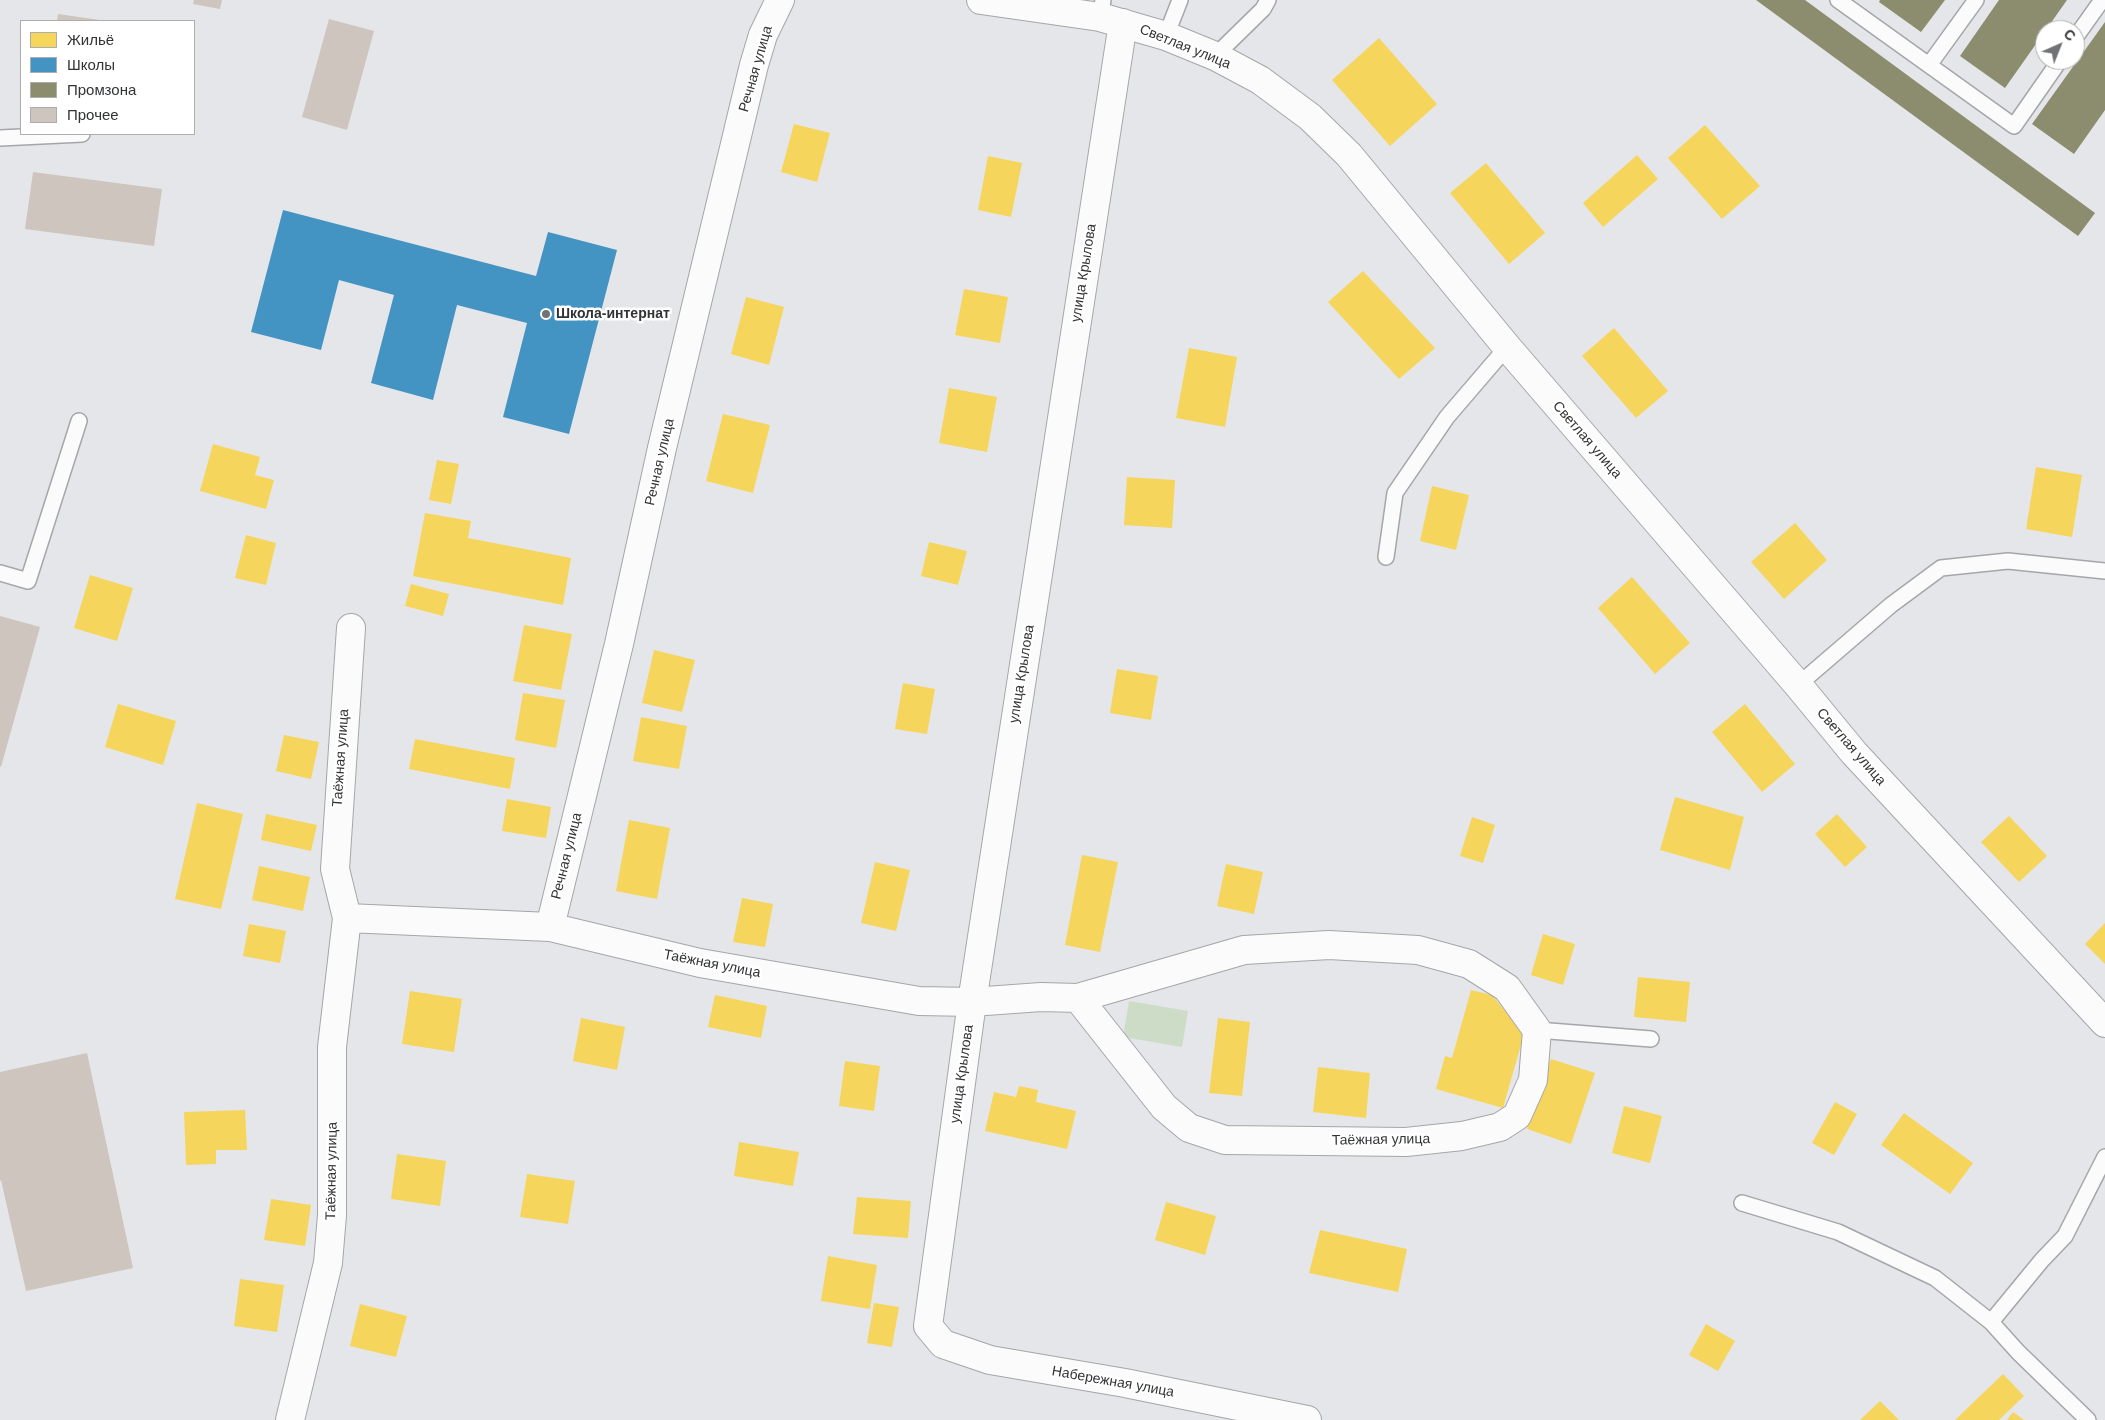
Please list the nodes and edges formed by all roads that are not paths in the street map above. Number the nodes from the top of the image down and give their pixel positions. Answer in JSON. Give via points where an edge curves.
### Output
{"nodes":[{"id":1,"x":780,"y":0,"type":"edge"},
{"id":2,"x":981,"y":0,"type":"edge"},
{"id":3,"x":1180,"y":0,"type":"edge"},
{"id":4,"x":1268,"y":0,"type":"edge"},
{"id":5,"x":1838,"y":0,"type":"edge"},
{"id":6,"x":1976,"y":0,"type":"edge"},
{"id":7,"x":2102,"y":0,"type":"edge"},
{"id":8,"x":1012,"y":2,"type":"edge"},
{"id":9,"x":1858,"y":6,"type":"edge"},
{"id":10,"x":1109,"y":13,"type":"edge"},
{"id":11,"x":2085,"y":24,"type":"edge"},
{"id":12,"x":1166,"y":36,"type":"junction"},
{"id":13,"x":1215,"y":56,"type":"junction"},
{"id":14,"x":1929,"y":66,"type":"junction"},
{"id":15,"x":2053,"y":70,"type":"edge"},
{"id":16,"x":62,"y":135,"type":"edge"},
{"id":17,"x":0,"y":138,"type":"edge"},
{"id":18,"x":1507,"y":347,"type":"junction"},
{"id":19,"x":79,"y":421,"type":"dead end"},
{"id":20,"x":1386,"y":557,"type":"dead end"},
{"id":21,"x":2105,"y":571,"type":"edge"},
{"id":22,"x":0,"y":573,"type":"edge"},
{"id":23,"x":350,"y":628,"type":"dead end"},
{"id":24,"x":1798,"y":685,"type":"junction"},
{"id":25,"x":347,"y":918,"type":"junction"},
{"id":26,"x":550,"y":927,"type":"junction"},
{"id":27,"x":1078,"y":998,"type":"junction"},
{"id":28,"x":972,"y":1002,"type":"junction"},
{"id":29,"x":2105,"y":1023,"type":"edge"},
{"id":30,"x":1537,"y":1030,"type":"junction"},
{"id":31,"x":1651,"y":1039,"type":"dead end"},
{"id":32,"x":2105,"y":1157,"type":"edge"},
{"id":33,"x":1742,"y":1203,"type":"dead end"},
{"id":34,"x":1991,"y":1322,"type":"junction"},
{"id":35,"x":928,"y":1326,"type":"joint"},
{"id":36,"x":290,"y":1420,"type":"edge"},
{"id":37,"x":1307,"y":1420,"type":"edge"},
{"id":38,"x":2088,"y":1420,"type":"edge"}],
"edges":[{"from":1,"to":26,"type":"street","name":"Речная улица","via":[[763,35],[754,65]]},
{"from":2,"to":8,"type":"street","name":"Светлая улица"},
{"from":3,"to":12,"type":"lane"},
{"from":4,"to":13,"type":"lane","via":[[1263,9]]},
{"from":5,"to":9,"type":"lane"},
{"from":6,"to":14,"type":"lane"},
{"from":7,"to":11,"type":"lane"},
{"from":8,"to":10,"type":"street","name":"Светлая улица"},
{"from":9,"to":14,"type":"lane"},
{"from":10,"to":12,"type":"street","name":"Светлая улица"},
{"from":10,"to":28,"type":"street","name":"улица Крылова"},
{"from":12,"to":13,"type":"street","name":"Светлая улица"},
{"from":13,"to":18,"type":"street","name":"Светлая улица","via":[[1260,80],[1310,118],[1349,154]]},
{"from":14,"to":15,"type":"lane","via":[[2014,126]]},
{"from":16,"to":17,"type":"lane"},
{"from":18,"to":20,"type":"lane","via":[[1447,417],[1395,494]]},
{"from":18,"to":24,"type":"street","name":"Светлая улица"},
{"from":19,"to":22,"type":"lane","via":[[28,581]]},
{"from":21,"to":24,"type":"lane","via":[[2008,561],[1941,568],[1891,605]]},
{"from":23,"to":25,"type":"street","name":"Таёжная улица","via":[[335,869]]},
{"from":24,"to":29,"type":"street","name":"Светлая улица","via":[[1854,753]]},
{"from":25,"to":26,"type":"street","name":"Таёжная улица"},
{"from":25,"to":36,"type":"street","name":"Таёжная улица","via":[[332,1047],[332,1215],[328,1264]]},
{"from":26,"to":28,"type":"street","name":"Таёжная улица","via":[[719,966],[919,1001]]},
{"from":27,"to":28,"type":"street","name":"Таёжная улица"},
{"from":27,"to":30,"type":"street","name":"Таёжная улица","via":[[1244,950],[1329,945],[1418,950],[1469,964],[1507,988]]},
{"from":27,"to":30,"type":"street","name":"Таёжная улица","via":[[1164,1107],[1189,1128],[1225,1140],[1406,1142],[1462,1136],[1500,1127],[1517,1116],[1533,1080]]},
{"from":28,"to":35,"type":"street","name":"улица Крылова"},
{"from":30,"to":31,"type":"lane"},
{"from":32,"to":34,"type":"lane","via":[[2065,1236]]},
{"from":33,"to":34,"type":"lane","via":[[1838,1232],[1898,1260],[1935,1278]]},
{"from":34,"to":38,"type":"lane"},
{"from":35,"to":37,"type":"street","name":"Набережная улица","via":[[943,1344],[990,1360],[1125,1383]]}]}
